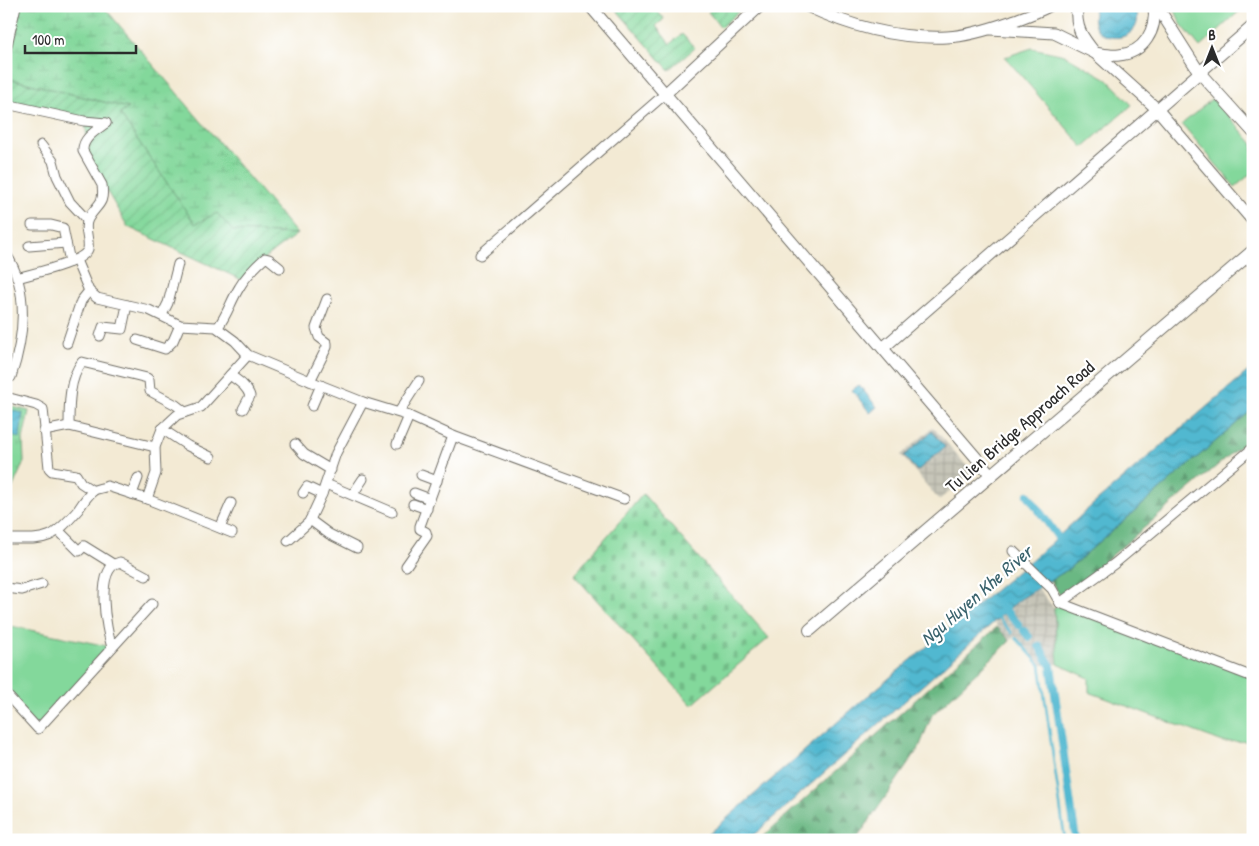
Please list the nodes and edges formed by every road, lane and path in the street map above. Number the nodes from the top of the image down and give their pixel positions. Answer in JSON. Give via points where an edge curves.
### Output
{"nodes":[{"id":1,"x":16,"y":6,"type":"edge"},
{"id":2,"x":760,"y":6,"type":"edge"},
{"id":3,"x":807,"y":6,"type":"edge"},
{"id":4,"x":1049,"y":6,"type":"edge"},
{"id":5,"x":1077,"y":6,"type":"edge"},
{"id":6,"x":1156,"y":6,"type":"edge"},
{"id":7,"x":591,"y":7,"type":"edge"},
{"id":8,"x":1253,"y":26,"type":"edge"},
{"id":9,"x":992,"y":29,"type":"junction"},
{"id":10,"x":6,"y":50,"type":"edge"},
{"id":11,"x":1095,"y":53,"type":"junction"},
{"id":12,"x":1199,"y":72,"type":"junction"},
{"id":13,"x":665,"y":94,"type":"junction"},
{"id":14,"x":6,"y":104,"type":"edge"},
{"id":15,"x":1157,"y":109,"type":"junction"},
{"id":16,"x":84,"y":121,"type":"junction"},
{"id":17,"x":1253,"y":132,"type":"edge"},
{"id":18,"x":87,"y":139,"type":"junction"},
{"id":19,"x":41,"y":145,"type":"dead end"},
{"id":20,"x":6,"y":180,"type":"edge"},
{"id":21,"x":6,"y":192,"type":"edge"},
{"id":22,"x":88,"y":220,"type":"junction"},
{"id":23,"x":1253,"y":221,"type":"edge"},
{"id":24,"x":32,"y":225,"type":"dead end"},
{"id":25,"x":66,"y":243,"type":"junction"},
{"id":26,"x":29,"y":246,"type":"dead end"},
{"id":27,"x":1253,"y":252,"type":"edge"},
{"id":28,"x":6,"y":254,"type":"edge"},
{"id":29,"x":480,"y":255,"type":"dead end"},
{"id":30,"x":73,"y":261,"type":"junction"},
{"id":31,"x":178,"y":264,"type":"dead end"},
{"id":32,"x":280,"y":268,"type":"dead end"},
{"id":33,"x":17,"y":278,"type":"junction"},
{"id":34,"x":89,"y":291,"type":"junction"},
{"id":35,"x":327,"y":299,"type":"dead end"},
{"id":36,"x":127,"y":305,"type":"junction"},
{"id":37,"x":162,"y":316,"type":"junction"},
{"id":38,"x":180,"y":325,"type":"junction"},
{"id":39,"x":218,"y":327,"type":"junction"},
{"id":40,"x":100,"y":336,"type":"dead end"},
{"id":41,"x":137,"y":340,"type":"dead end"},
{"id":42,"x":67,"y":343,"type":"dead end"},
{"id":43,"x":883,"y":348,"type":"junction"},
{"id":44,"x":248,"y":355,"type":"junction"},
{"id":45,"x":230,"y":375,"type":"junction"},
{"id":46,"x":6,"y":379,"type":"edge"},
{"id":47,"x":310,"y":381,"type":"junction"},
{"id":48,"x":419,"y":381,"type":"dead end"},
{"id":49,"x":321,"y":385,"type":"junction"},
{"id":50,"x":6,"y":398,"type":"edge"},
{"id":51,"x":363,"y":402,"type":"junction"},
{"id":52,"x":312,"y":406,"type":"dead end"},
{"id":53,"x":243,"y":409,"type":"dead end"},
{"id":54,"x":185,"y":412,"type":"junction"},
{"id":55,"x":399,"y":412,"type":"junction"},
{"id":56,"x":409,"y":416,"type":"junction"},
{"id":57,"x":69,"y":426,"type":"junction"},
{"id":58,"x":162,"y":429,"type":"junction"},
{"id":59,"x":44,"y":431,"type":"junction"},
{"id":60,"x":453,"y":436,"type":"junction"},
{"id":61,"x":295,"y":444,"type":"dead end"},
{"id":62,"x":398,"y":444,"type":"dead end"},
{"id":63,"x":155,"y":447,"type":"junction"},
{"id":64,"x":1253,"y":448,"type":"edge"},
{"id":65,"x":211,"y":457,"type":"dead end"},
{"id":66,"x":331,"y":470,"type":"junction"},
{"id":67,"x":421,"y":475,"type":"dead end"},
{"id":68,"x":992,"y":475,"type":"junction"},
{"id":69,"x":138,"y":478,"type":"dead end"},
{"id":70,"x":363,"y":478,"type":"dead end"},
{"id":71,"x":436,"y":480,"type":"junction"},
{"id":72,"x":326,"y":484,"type":"junction"},
{"id":73,"x":93,"y":491,"type":"junction"},
{"id":74,"x":303,"y":493,"type":"dead end"},
{"id":75,"x":414,"y":493,"type":"dead end"},
{"id":76,"x":132,"y":494,"type":"junction"},
{"id":77,"x":322,"y":494,"type":"junction"},
{"id":78,"x":353,"y":494,"type":"junction"},
{"id":79,"x":430,"y":498,"type":"junction"},
{"id":80,"x":147,"y":499,"type":"junction"},
{"id":81,"x":624,"y":499,"type":"dead end"},
{"id":82,"x":231,"y":503,"type":"dead end"},
{"id":83,"x":413,"y":504,"type":"dead end"},
{"id":84,"x":427,"y":509,"type":"junction"},
{"id":85,"x":392,"y":512,"type":"dead end"},
{"id":86,"x":310,"y":520,"type":"junction"},
{"id":87,"x":220,"y":528,"type":"junction"},
{"id":88,"x":58,"y":530,"type":"junction"},
{"id":89,"x":232,"y":533,"type":"dead end"},
{"id":90,"x":6,"y":539,"type":"edge"},
{"id":91,"x":288,"y":541,"type":"dead end"},
{"id":92,"x":357,"y":548,"type":"dead end"},
{"id":93,"x":1013,"y":551,"type":"dead end"},
{"id":94,"x":113,"y":564,"type":"junction"},
{"id":95,"x":406,"y":566,"type":"dead end"},
{"id":96,"x":146,"y":576,"type":"dead end"},
{"id":97,"x":42,"y":584,"type":"dead end"},
{"id":98,"x":6,"y":588,"type":"edge"},
{"id":99,"x":1060,"y":603,"type":"junction"},
{"id":100,"x":152,"y":604,"type":"dead end"},
{"id":101,"x":810,"y":630,"type":"dead end"},
{"id":102,"x":112,"y":647,"type":"junction"},
{"id":103,"x":1253,"y":677,"type":"edge"},
{"id":104,"x":6,"y":694,"type":"edge"}],
"edges":[{"from":1,"to":10,"type":"street"},
{"from":2,"to":13,"type":"street"},
{"from":3,"to":9,"type":"street","via":[[860,28],[901,36],[948,37]]},
{"from":4,"to":9,"type":"street"},
{"from":5,"to":11,"type":"street","via":[[1079,31]]},
{"from":6,"to":11,"type":"street","via":[[1154,26],[1141,46],[1119,55]]},
{"from":6,"to":12,"type":"street"},
{"from":7,"to":13,"type":"street"},
{"from":8,"to":12,"type":"street"},
{"from":9,"to":11,"type":"street","via":[[1054,33]]},
{"from":11,"to":15,"type":"street"},
{"from":12,"to":15,"type":"street"},
{"from":12,"to":17,"type":"street"},
{"from":13,"to":29,"type":"street"},
{"from":13,"to":43,"type":"street"},
{"from":14,"to":16,"type":"street"},
{"from":15,"to":23,"type":"street"},
{"from":15,"to":43,"type":"street"},
{"from":16,"to":18,"type":"street"},
{"from":16,"to":18,"type":"street","via":[[106,122]]},
{"from":18,"to":22,"type":"street","via":[[83,151],[103,191],[100,205]]},
{"from":19,"to":22,"type":"street","via":[[53,161],[70,202]]},
{"from":20,"to":21,"type":"street"},
{"from":22,"to":30,"type":"street","via":[[88,250]]},
{"from":24,"to":25,"type":"street","via":[[63,228]]},
{"from":25,"to":26,"type":"street"},
{"from":25,"to":30,"type":"street"},
{"from":27,"to":68,"type":"main road","name":"Tu Lien Bridge Approach Road"},
{"from":28,"to":33,"type":"street"},
{"from":30,"to":33,"type":"street"},
{"from":30,"to":34,"type":"street"},
{"from":31,"to":37,"type":"street"},
{"from":32,"to":39,"type":"street","via":[[269,259],[260,262],[239,288]]},
{"from":33,"to":46,"type":"street","via":[[24,317],[19,354],[11,377]]},
{"from":34,"to":36,"type":"street","via":[[97,298]]},
{"from":34,"to":42,"type":"street","via":[[81,301]]},
{"from":35,"to":47,"type":"street","via":[[316,328],[327,347]]},
{"from":36,"to":37,"type":"street"},
{"from":36,"to":40,"type":"street","via":[[122,329],[103,327]]},
{"from":37,"to":38,"type":"street"},
{"from":38,"to":39,"type":"street"},
{"from":38,"to":41,"type":"street","via":[[166,349]]},
{"from":39,"to":44,"type":"street"},
{"from":43,"to":68,"type":"street"},
{"from":44,"to":45,"type":"street"},
{"from":44,"to":47,"type":"street"},
{"from":45,"to":53,"type":"street","via":[[249,392]]},
{"from":45,"to":54,"type":"street","via":[[201,407]]},
{"from":47,"to":49,"type":"street"},
{"from":48,"to":55,"type":"street"},
{"from":49,"to":51,"type":"street"},
{"from":49,"to":52,"type":"street"},
{"from":50,"to":59,"type":"street","via":[[40,406],[45,414]]},
{"from":51,"to":55,"type":"street"},
{"from":51,"to":66,"type":"street","via":[[336,453]]},
{"from":54,"to":57,"type":"street","via":[[150,391],[147,378],[82,362],[76,370],[71,390]]},
{"from":54,"to":58,"type":"street"},
{"from":55,"to":56,"type":"street"},
{"from":56,"to":60,"type":"street"},
{"from":56,"to":62,"type":"street"},
{"from":57,"to":59,"type":"street"},
{"from":57,"to":63,"type":"street"},
{"from":58,"to":63,"type":"street"},
{"from":58,"to":65,"type":"street"},
{"from":59,"to":73,"type":"street","via":[[50,470],[76,475]]},
{"from":60,"to":71,"type":"street"},
{"from":60,"to":81,"type":"street"},
{"from":61,"to":66,"type":"street","via":[[304,454]]},
{"from":63,"to":80,"type":"street","via":[[156,473]]},
{"from":64,"to":99,"type":"street","via":[[1114,564]]},
{"from":66,"to":72,"type":"street"},
{"from":67,"to":71,"type":"street"},
{"from":68,"to":101,"type":"main road","name":"Tu Lien Bridge Approach Road"},
{"from":69,"to":76,"type":"street"},
{"from":70,"to":78,"type":"street"},
{"from":71,"to":79,"type":"street"},
{"from":72,"to":77,"type":"street"},
{"from":72,"to":78,"type":"street"},
{"from":73,"to":76,"type":"street","via":[[107,486]]},
{"from":73,"to":88,"type":"street"},
{"from":74,"to":77,"type":"street","via":[[306,487],[310,487]]},
{"from":75,"to":79,"type":"street"},
{"from":76,"to":80,"type":"street"},
{"from":77,"to":86,"type":"street"},
{"from":78,"to":85,"type":"street"},
{"from":79,"to":84,"type":"street"},
{"from":80,"to":87,"type":"street"},
{"from":82,"to":87,"type":"street"},
{"from":83,"to":84,"type":"street"},
{"from":84,"to":95,"type":"street","via":[[420,528],[427,536]]},
{"from":86,"to":91,"type":"street"},
{"from":86,"to":92,"type":"street"},
{"from":87,"to":89,"type":"street"},
{"from":88,"to":90,"type":"street","via":[[47,538]]},
{"from":88,"to":94,"type":"street","via":[[79,552],[84,546]]},
{"from":93,"to":99,"type":"street","via":[[1052,589]]},
{"from":94,"to":96,"type":"street","via":[[123,562]]},
{"from":94,"to":102,"type":"street","via":[[106,580],[104,598]]},
{"from":97,"to":98,"type":"street","via":[[22,590]]},
{"from":99,"to":103,"type":"street"},
{"from":100,"to":102,"type":"street"},
{"from":102,"to":104,"type":"street","via":[[38,729]]}]}
